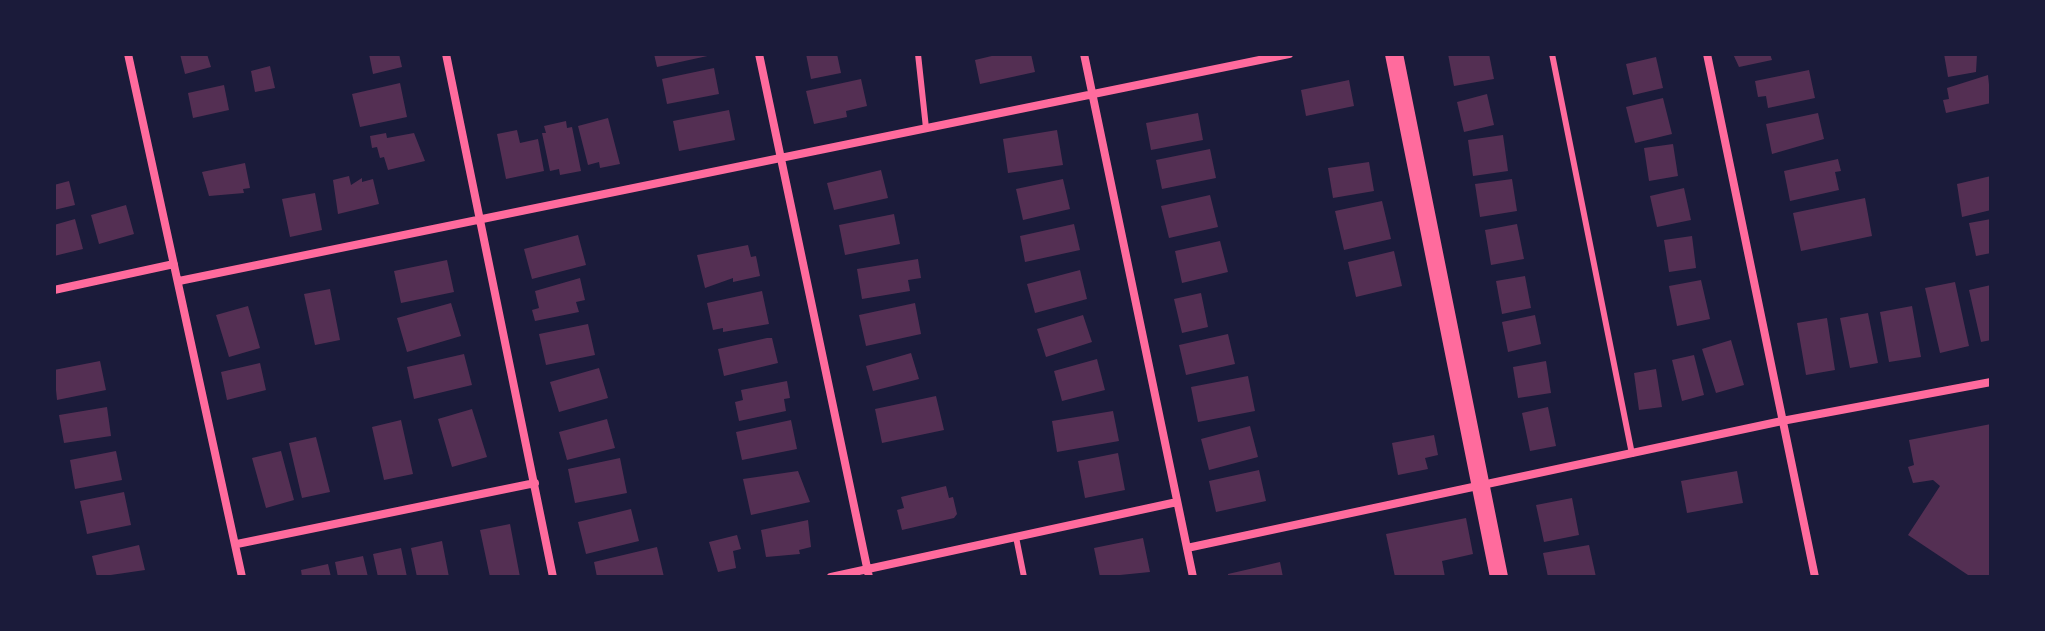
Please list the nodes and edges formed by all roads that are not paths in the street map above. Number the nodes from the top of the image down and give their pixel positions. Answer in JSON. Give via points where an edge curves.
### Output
{"nodes":[{"id":1,"x":128,"y":54,"type":"edge"},
{"id":2,"x":446,"y":54,"type":"edge"},
{"id":3,"x":759,"y":54,"type":"edge"},
{"id":4,"x":918,"y":54,"type":"edge"},
{"id":5,"x":1084,"y":54,"type":"edge"},
{"id":6,"x":1289,"y":54,"type":"edge"},
{"id":7,"x":1394,"y":54,"type":"edge"},
{"id":8,"x":1552,"y":54,"type":"edge"},
{"id":9,"x":1707,"y":54,"type":"edge"},
{"id":10,"x":1093,"y":94,"type":"junction"},
{"id":11,"x":926,"y":128,"type":"junction"},
{"id":12,"x":781,"y":158,"type":"junction"},
{"id":13,"x":480,"y":222,"type":"junction"},
{"id":14,"x":174,"y":264,"type":"junction"},
{"id":15,"x":179,"y":281,"type":"junction"},
{"id":16,"x":54,"y":290,"type":"edge"},
{"id":17,"x":1991,"y":382,"type":"edge"},
{"id":18,"x":1782,"y":421,"type":"junction"},
{"id":19,"x":1632,"y":454,"type":"junction"},
{"id":20,"x":535,"y":483,"type":"junction"},
{"id":21,"x":1479,"y":486,"type":"junction"},
{"id":22,"x":1177,"y":502,"type":"junction"},
{"id":23,"x":1016,"y":537,"type":"junction"},
{"id":24,"x":237,"y":544,"type":"junction"},
{"id":25,"x":1187,"y":548,"type":"junction"},
{"id":26,"x":868,"y":573,"type":"edge"},
{"id":27,"x":242,"y":577,"type":"edge"},
{"id":28,"x":553,"y":577,"type":"edge"},
{"id":29,"x":831,"y":577,"type":"edge"},
{"id":30,"x":1024,"y":577,"type":"edge"},
{"id":31,"x":1193,"y":577,"type":"edge"},
{"id":32,"x":1499,"y":577,"type":"edge"},
{"id":33,"x":1815,"y":577,"type":"edge"}],
"edges":[{"from":1,"to":14,"type":"street"},
{"from":2,"to":13,"type":"street"},
{"from":3,"to":12,"type":"street"},
{"from":4,"to":11,"type":"lane"},
{"from":5,"to":10,"type":"street"},
{"from":6,"to":10,"type":"street"},
{"from":7,"to":21,"type":"main road"},
{"from":8,"to":19,"type":"lane"},
{"from":9,"to":18,"type":"street"},
{"from":10,"to":11,"type":"street"},
{"from":10,"to":22,"type":"street"},
{"from":11,"to":12,"type":"street"},
{"from":12,"to":13,"type":"street"},
{"from":12,"to":26,"type":"street"},
{"from":13,"to":15,"type":"street"},
{"from":13,"to":20,"type":"street"},
{"from":14,"to":15,"type":"street"},
{"from":14,"to":16,"type":"street"},
{"from":15,"to":24,"type":"street"},
{"from":17,"to":18,"type":"street"},
{"from":18,"to":19,"type":"street"},
{"from":18,"to":33,"type":"street"},
{"from":19,"to":21,"type":"street"},
{"from":20,"to":24,"type":"street"},
{"from":20,"to":28,"type":"street"},
{"from":21,"to":25,"type":"street"},
{"from":21,"to":32,"type":"main road"},
{"from":22,"to":23,"type":"street"},
{"from":22,"to":25,"type":"street"},
{"from":23,"to":26,"type":"street"},
{"from":23,"to":30,"type":"lane"},
{"from":24,"to":27,"type":"street"},
{"from":25,"to":31,"type":"street"},
{"from":26,"to":29,"type":"street"}]}
